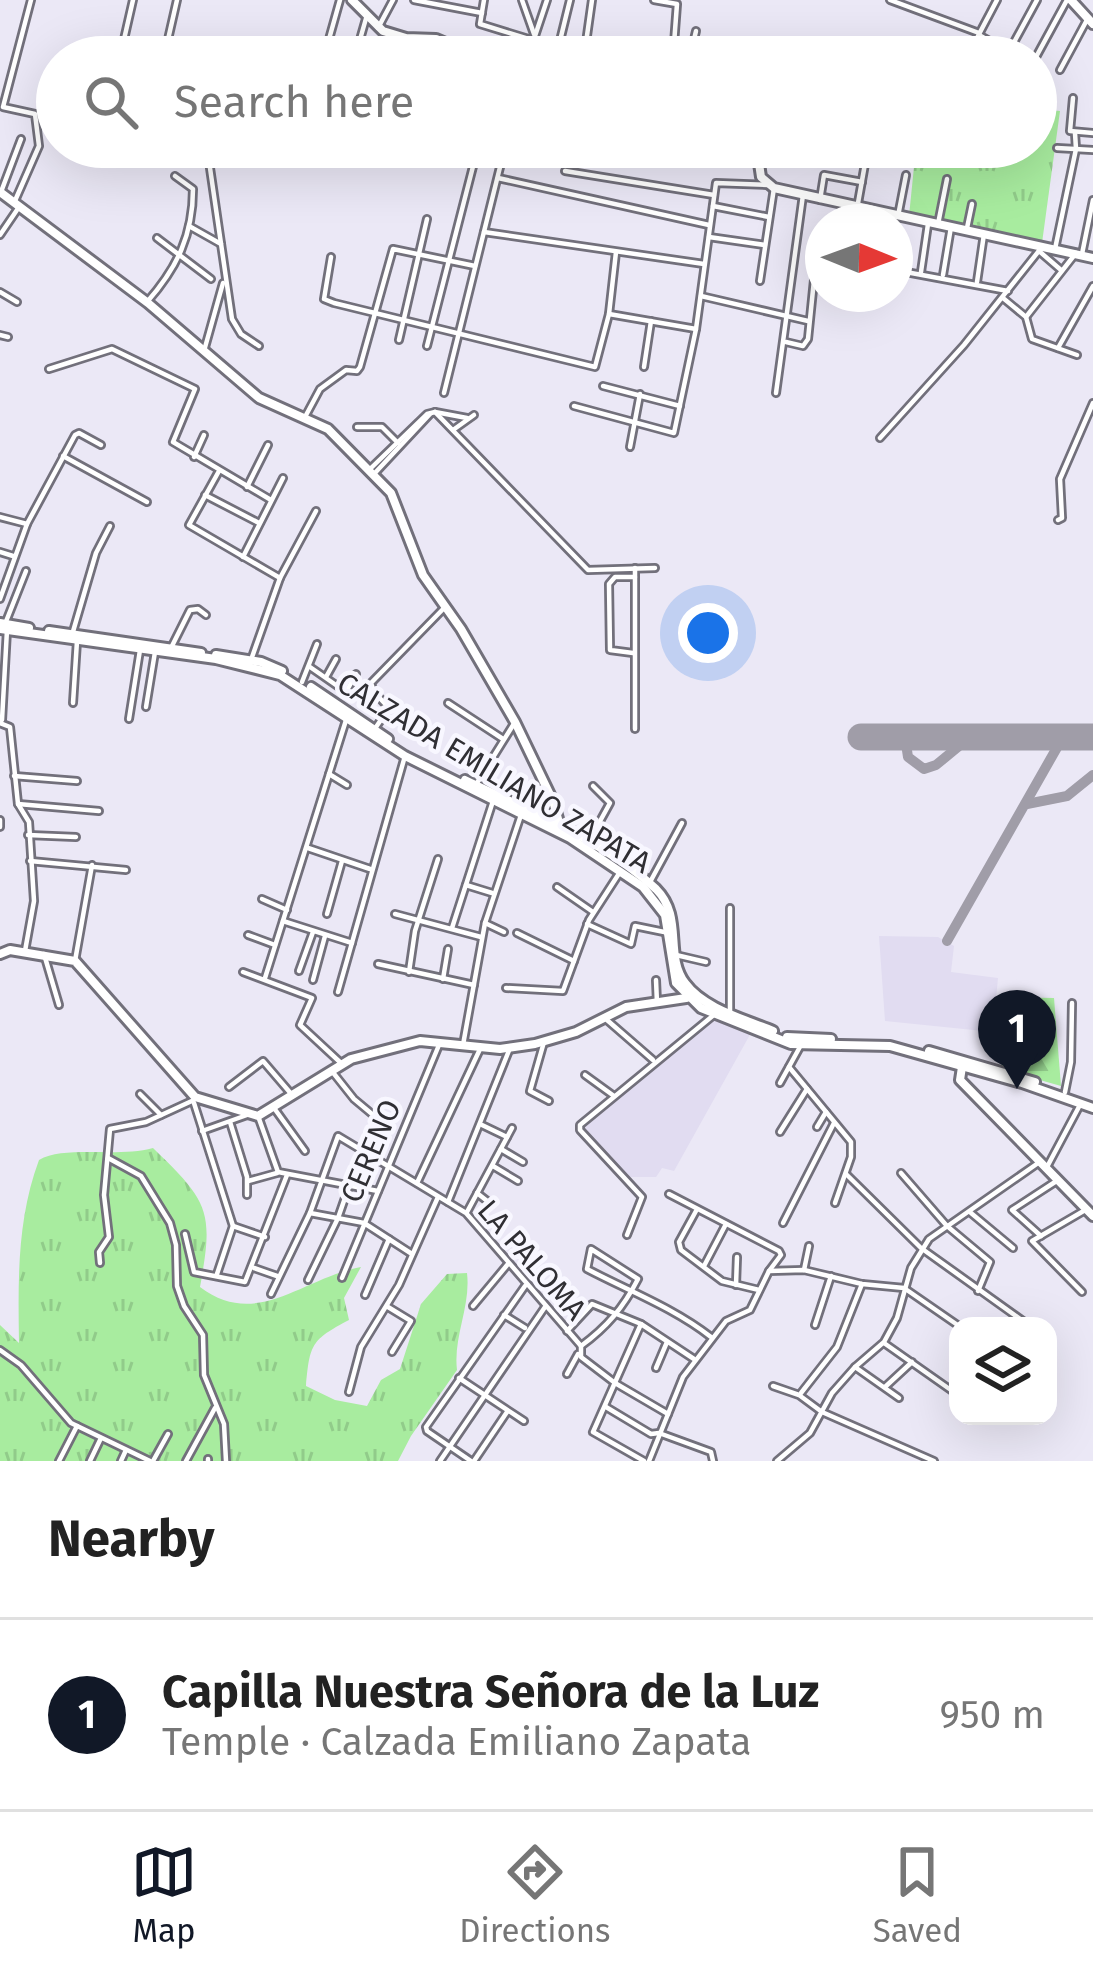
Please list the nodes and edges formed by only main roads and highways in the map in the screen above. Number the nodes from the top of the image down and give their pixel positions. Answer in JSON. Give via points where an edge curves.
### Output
{"nodes":[{"id":1,"x":1069,"y":0,"type":"edge"},
{"id":2,"x":355,"y":1,"type":"edge"},
{"id":3,"x":1090,"y":21,"type":"edge"},
{"id":4,"x":400,"y":36,"type":"edge"},
{"id":5,"x":761,"y":168,"type":"edge"},
{"id":6,"x":0,"y":192,"type":"edge"},
{"id":7,"x":836,"y":204,"type":"edge"},
{"id":8,"x":913,"y":219,"type":"edge"},
{"id":9,"x":1093,"y":258,"type":"edge"},
{"id":10,"x":3,"y":626,"type":"edge"},
{"id":11,"x":75,"y":638,"type":"junction"},
{"id":12,"x":495,"y":798,"type":"junction"},
{"id":13,"x":560,"y":826,"type":"junction"},
{"id":14,"x":0,"y":954,"type":"edge"},
{"id":15,"x":685,"y":992,"type":"junction"},
{"id":16,"x":964,"y":1064,"type":"junction"},
{"id":17,"x":1093,"y":1106,"type":"edge"},
{"id":18,"x":1090,"y":1212,"type":"edge"}],
"edges":[{"from":1,"to":3,"type":"main road"},
{"from":2,"to":4,"type":"main road","via":[[378,28]]},
{"from":5,"to":7,"type":"main road","via":[[771,186]]},
{"from":6,"to":13,"type":"main road","via":[[259,398],[328,429],[391,493],[423,575],[514,722]]},
{"from":8,"to":9,"type":"main road"},
{"from":10,"to":11,"type":"main road","name":"CALZADA EMILIANO ZAPATA"},
{"from":11,"to":12,"type":"main road","name":"CALZADA EMILIANO ZAPATA","via":[[268,670],[405,756]]},
{"from":11,"to":12,"type":"main road","name":"CALZADA EMILIANO ZAPATA","via":[[270,665]]},
{"from":12,"to":13,"type":"main road","name":"CALZADA EMILIANO ZAPATA"},
{"from":12,"to":15,"type":"main road","name":"CALZADA EMILIANO ZAPATA","via":[[656,899]]},
{"from":13,"to":15,"type":"main road","name":"CALZADA EMILIANO ZAPATA","via":[[649,884],[671,914]]},
{"from":14,"to":15,"type":"main road","via":[[75,961],[194,1099],[254,1115],[342,1064],[420,1041],[510,1048],[544,1042]]},
{"from":15,"to":16,"type":"main road","via":[[791,1039],[890,1041]]},
{"from":15,"to":16,"type":"main road","via":[[715,1014],[802,1045],[890,1046]]},
{"from":16,"to":17,"type":"main road"},
{"from":16,"to":17,"type":"main road"},
{"from":16,"to":18,"type":"main road","via":[[960,1081]]}]}
